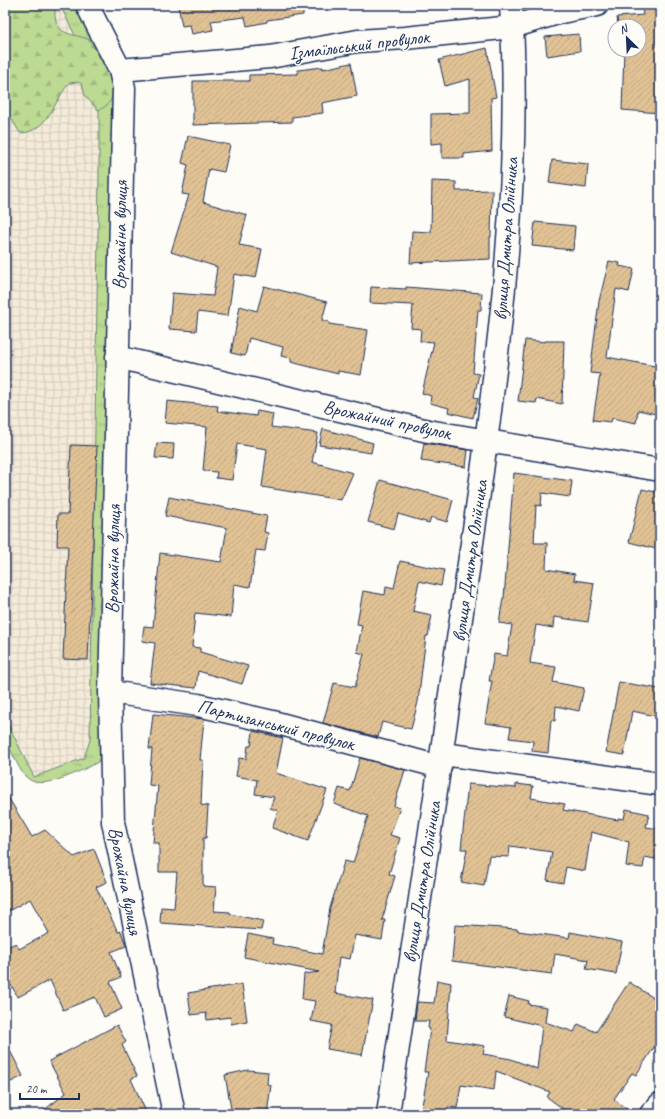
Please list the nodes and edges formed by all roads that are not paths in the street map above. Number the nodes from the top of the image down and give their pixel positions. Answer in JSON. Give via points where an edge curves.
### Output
{"nodes":[{"id":1,"x":87,"y":5,"type":"edge"},
{"id":2,"x":511,"y":5,"type":"edge"},
{"id":3,"x":597,"y":5,"type":"edge"},
{"id":4,"x":512,"y":27,"type":"junction"},
{"id":5,"x":120,"y":70,"type":"junction"},
{"id":6,"x":117,"y":357,"type":"junction"},
{"id":7,"x":486,"y":440,"type":"junction"},
{"id":8,"x":660,"y":470,"type":"edge"},
{"id":9,"x":110,"y":692,"type":"junction"},
{"id":10,"x":441,"y":761,"type":"junction"},
{"id":11,"x":660,"y":784,"type":"edge"},
{"id":12,"x":660,"y":1104,"type":"edge"},
{"id":13,"x":174,"y":1114,"type":"edge"},
{"id":14,"x":388,"y":1114,"type":"edge"},
{"id":15,"x":651,"y":1114,"type":"edge"}],
"edges":[{"from":1,"to":5,"type":"street","name":"Врожайна вулиця"},
{"from":2,"to":4,"type":"street","name":"вулиця Дмитра Олійника"},
{"from":3,"to":4,"type":"street","name":"Ізмаїльський провулок","via":[[561,12]]},
{"from":4,"to":5,"type":"street","name":"Ізмаїльський провулок","via":[[358,41],[270,57]]},
{"from":4,"to":7,"type":"street","name":"вулиця Дмитра Олійника","via":[[514,93],[507,249],[498,352]]},
{"from":5,"to":6,"type":"street","name":"Врожайна вулиця","via":[[124,88]]},
{"from":6,"to":7,"type":"street","name":"Врожайний провулок","via":[[428,431]]},
{"from":6,"to":9,"type":"street","name":"Врожайна вулиця"},
{"from":7,"to":8,"type":"street","name":"Врожайний провулок"},
{"from":7,"to":10,"type":"street","name":"вулиця Дмитра Олійника"},
{"from":9,"to":10,"type":"street","name":"Партизанський провулок","via":[[198,705]]},
{"from":9,"to":13,"type":"street","name":"Врожайна вулиця","via":[[113,822]]},
{"from":10,"to":11,"type":"street","name":"Партизанський провулок"},
{"from":10,"to":14,"type":"street","name":"вулиця Дмитра Олійника"},
{"from":12,"to":15,"type":"street"}]}
